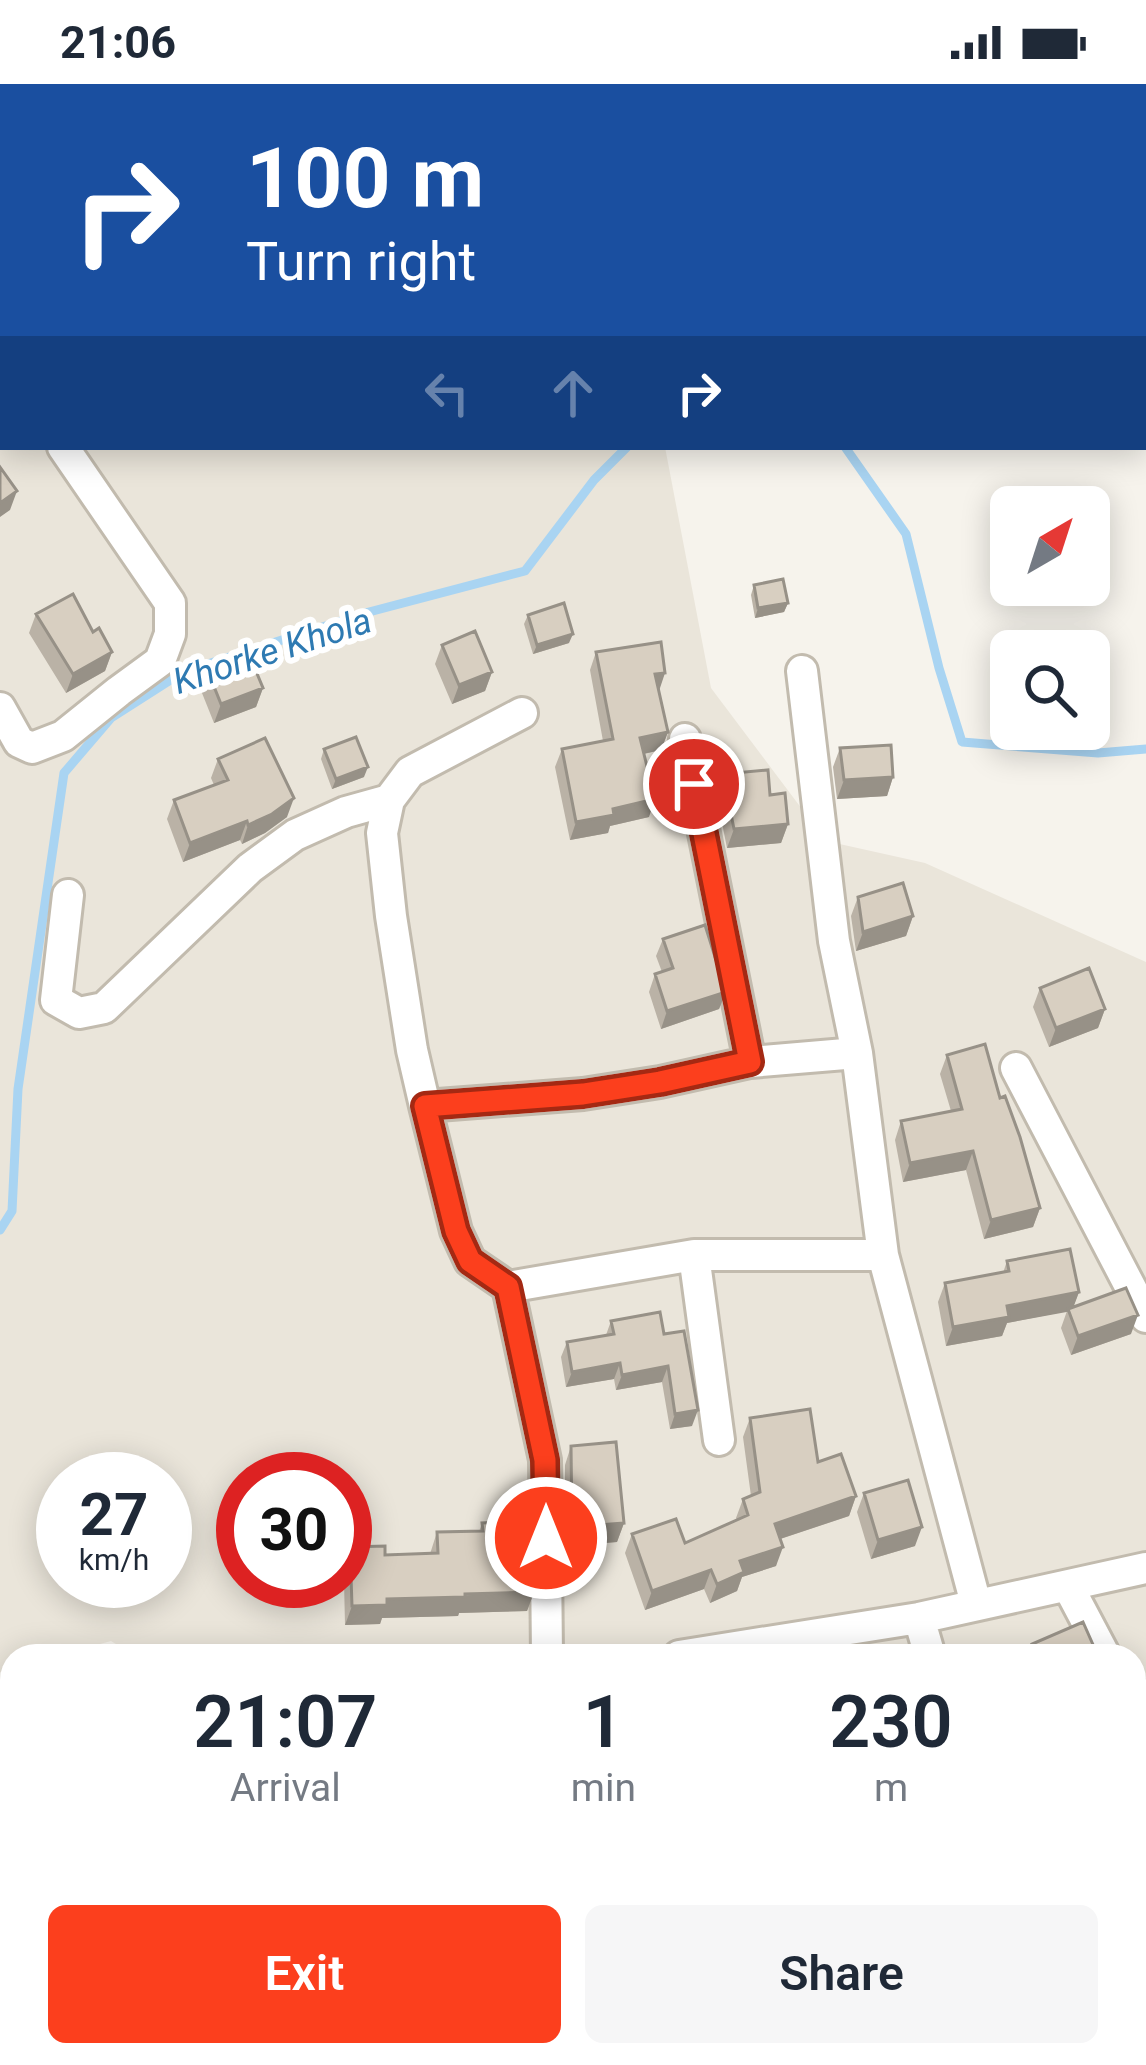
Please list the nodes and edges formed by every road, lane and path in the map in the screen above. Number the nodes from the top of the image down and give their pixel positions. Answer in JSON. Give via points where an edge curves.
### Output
{"nodes":[{"id":1,"x":66,"y":450,"type":"edge"},
{"id":2,"x":802,"y":671,"type":"dead end"},
{"id":3,"x":0,"y":708,"type":"edge"},
{"id":4,"x":522,"y":713,"type":"dead end"},
{"id":5,"x":685,"y":739,"type":"dead end"},
{"id":6,"x":388,"y":800,"type":"junction"},
{"id":7,"x":68,"y":895,"type":"dead end"},
{"id":8,"x":857,"y":1053,"type":"junction"},
{"id":9,"x":750,"y":1062,"type":"junction"},
{"id":10,"x":1016,"y":1067,"type":"dead end"},
{"id":11,"x":425,"y":1106,"type":"junction"},
{"id":12,"x":694,"y":1255,"type":"junction"},
{"id":13,"x":884,"y":1255,"type":"junction"},
{"id":14,"x":508,"y":1287,"type":"junction"},
{"id":15,"x":1142,"y":1300,"type":"edge"},
{"id":16,"x":719,"y":1441,"type":"dead end"},
{"id":17,"x":1146,"y":1568,"type":"edge"},
{"id":18,"x":1068,"y":1586,"type":"junction"},
{"id":19,"x":976,"y":1604,"type":"junction"},
{"id":20,"x":919,"y":1618,"type":"junction"},
{"id":21,"x":547,"y":1644,"type":"edge"},
{"id":22,"x":755,"y":1644,"type":"edge"},
{"id":23,"x":927,"y":1644,"type":"edge"},
{"id":24,"x":1099,"y":1644,"type":"edge"}],
"edges":[{"from":1,"to":3,"type":"street","via":[[170,603],[170,634],[160,661],[63,736],[32,748],[19,742]]},
{"from":2,"to":8,"type":"street","via":[[834,941]]},
{"from":4,"to":6,"type":"street","via":[[410,772]]},
{"from":5,"to":9,"type":"street"},
{"from":6,"to":7,"type":"street","via":[[295,835],[104,1008],[79,1013],[56,1000]]},
{"from":6,"to":11,"type":"street","via":[[382,832],[392,916]]},
{"from":8,"to":9,"type":"street"},
{"from":8,"to":13,"type":"street"},
{"from":9,"to":11,"type":"street","via":[[583,1094]]},
{"from":10,"to":15,"type":"street"},
{"from":11,"to":14,"type":"street","via":[[456,1231],[470,1261]]},
{"from":12,"to":13,"type":"street"},
{"from":12,"to":14,"type":"street"},
{"from":12,"to":16,"type":"street"},
{"from":13,"to":19,"type":"street"},
{"from":14,"to":21,"type":"street","via":[[545,1460]]},
{"from":17,"to":18,"type":"street"},
{"from":18,"to":19,"type":"street"},
{"from":18,"to":24,"type":"street"},
{"from":19,"to":20,"type":"street"},
{"from":20,"to":22,"type":"street"},
{"from":20,"to":23,"type":"street"}]}
